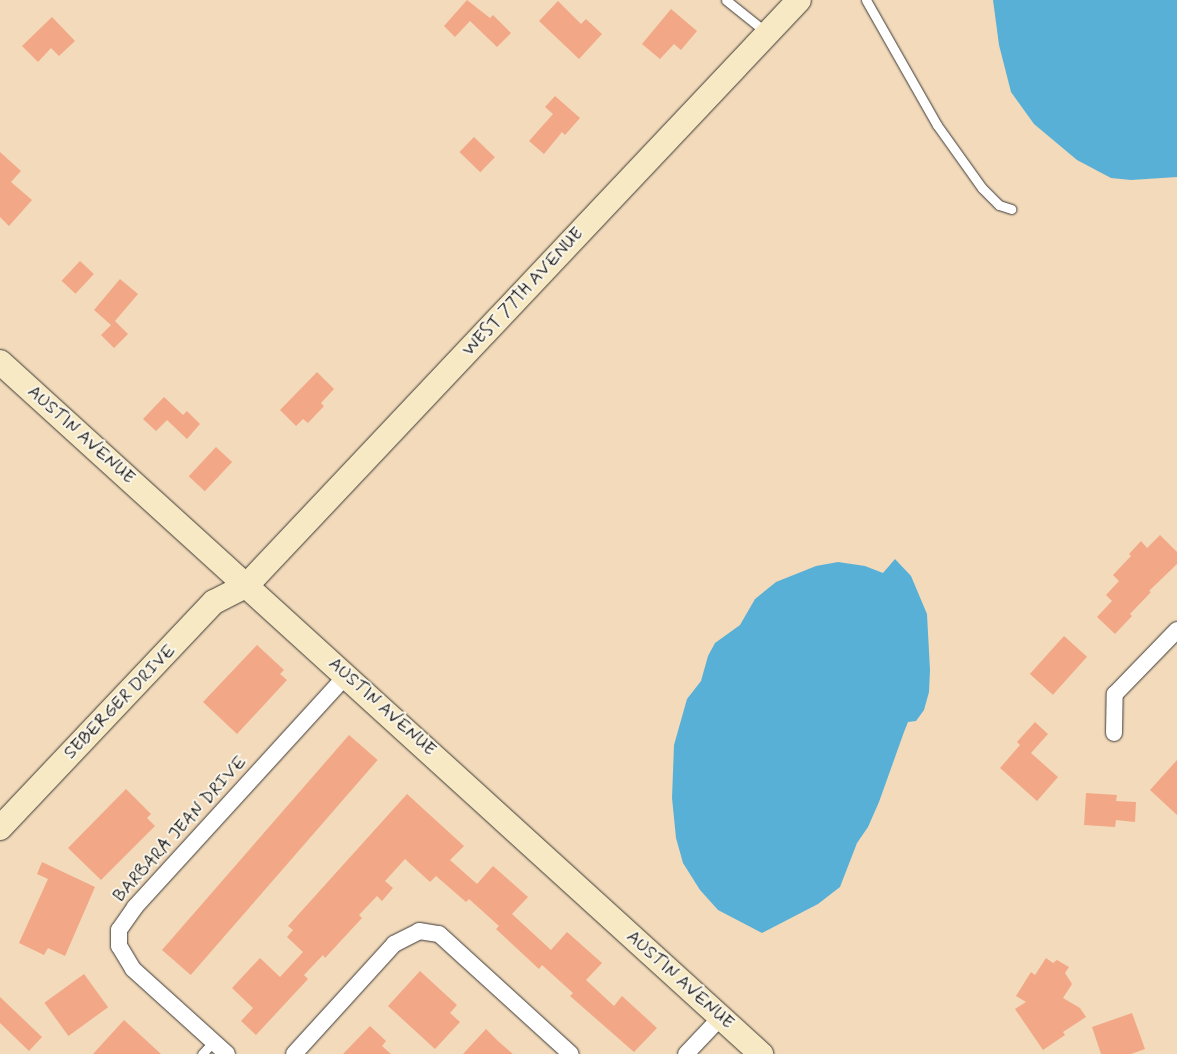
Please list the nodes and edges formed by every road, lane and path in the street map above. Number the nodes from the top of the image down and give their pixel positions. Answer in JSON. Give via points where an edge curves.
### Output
{"nodes":[{"id":1,"x":726,"y":0,"type":"edge"},
{"id":2,"x":798,"y":0,"type":"edge"},
{"id":3,"x":866,"y":0,"type":"edge"},
{"id":4,"x":767,"y":33,"type":"junction"},
{"id":5,"x":1012,"y":209,"type":"dead end"},
{"id":6,"x":0,"y":362,"type":"edge"},
{"id":7,"x":247,"y":585,"type":"junction"},
{"id":8,"x":1177,"y":630,"type":"edge"},
{"id":9,"x":347,"y":675,"type":"junction"},
{"id":10,"x":1114,"y":733,"type":"dead end"},
{"id":11,"x":0,"y":828,"type":"edge"},
{"id":12,"x":721,"y":1017,"type":"junction"},
{"id":13,"x":207,"y":1048,"type":"edge"},
{"id":14,"x":226,"y":1054,"type":"edge"},
{"id":15,"x":294,"y":1054,"type":"edge"},
{"id":16,"x":571,"y":1054,"type":"edge"},
{"id":17,"x":686,"y":1054,"type":"edge"},
{"id":18,"x":761,"y":1054,"type":"edge"}],
"edges":[{"from":1,"to":4,"type":"lane"},
{"from":2,"to":4,"type":"street","name":"WEST 77TH AVENUE"},
{"from":3,"to":5,"type":"lane","via":[[937,125],[992,200],[999,206]]},
{"from":4,"to":7,"type":"street","name":"WEST 77TH AVENUE"},
{"from":6,"to":7,"type":"street","name":"AUSTIN AVENUE"},
{"from":7,"to":9,"type":"street","name":"AUSTIN AVENUE"},
{"from":7,"to":11,"type":"street","name":"SEBERGER DRIVE","via":[[214,602]]},
{"from":8,"to":10,"type":"street","via":[[1115,694]]},
{"from":9,"to":12,"type":"street","name":"AUSTIN AVENUE"},
{"from":9,"to":13,"type":"street","name":"BARBARA JEAN DRIVE","via":[[135,907],[119,930],[119,946],[133,969]]},
{"from":12,"to":17,"type":"street"},
{"from":12,"to":18,"type":"street","name":"AUSTIN AVENUE"},
{"from":13,"to":14,"type":"street","name":"BARBARA JEAN DRIVE"},
{"from":15,"to":16,"type":"street","via":[[394,944],[419,931],[439,934]]}]}
